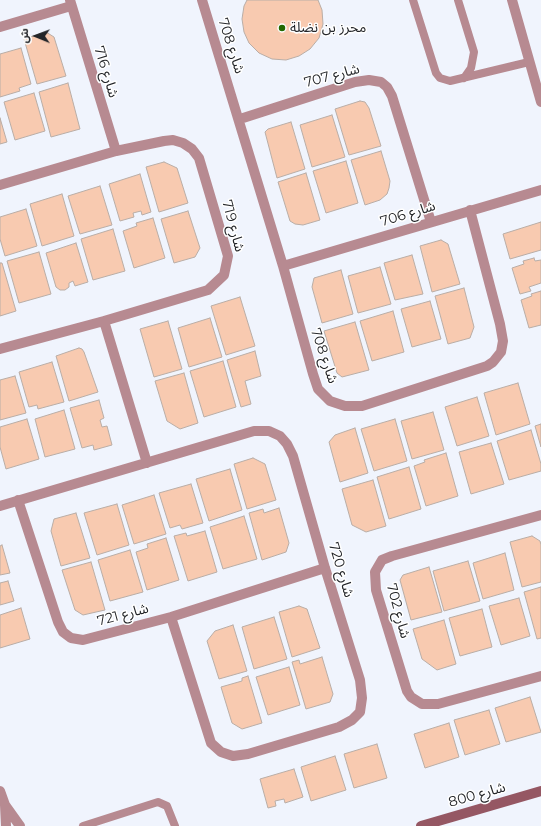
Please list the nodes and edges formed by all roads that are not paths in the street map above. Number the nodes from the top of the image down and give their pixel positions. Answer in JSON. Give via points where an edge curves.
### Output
{"nodes":[{"id":1,"x":202,"y":0,"type":"edge"},
{"id":2,"x":413,"y":0,"type":"edge"},
{"id":3,"x":458,"y":0,"type":"edge"},
{"id":4,"x":512,"y":0,"type":"edge"},
{"id":5,"x":71,"y":3,"type":"edge"},
{"id":6,"x":0,"y":26,"type":"edge"},
{"id":7,"x":530,"y":62,"type":"junction"},
{"id":8,"x":464,"y":78,"type":"junction"},
{"id":9,"x":541,"y":102,"type":"edge"},
{"id":10,"x":240,"y":119,"type":"junction"},
{"id":11,"x":116,"y":151,"type":"junction"},
{"id":12,"x":0,"y":185,"type":"edge"},
{"id":13,"x":541,"y":190,"type":"edge"},
{"id":14,"x":470,"y":210,"type":"junction"},
{"id":15,"x":431,"y":222,"type":"junction"},
{"id":16,"x":283,"y":266,"type":"junction"},
{"id":17,"x":104,"y":321,"type":"junction"},
{"id":18,"x":0,"y":349,"type":"edge"},
{"id":19,"x":147,"y":463,"type":"junction"},
{"id":20,"x":18,"y":500,"type":"junction"},
{"id":21,"x":0,"y":506,"type":"edge"},
{"id":22,"x":541,"y":515,"type":"edge"},
{"id":23,"x":325,"y":568,"type":"junction"},
{"id":24,"x":171,"y":617,"type":"junction"},
{"id":25,"x":541,"y":676,"type":"edge"},
{"id":26,"x":0,"y":791,"type":"edge"},
{"id":27,"x":541,"y":791,"type":"edge"},
{"id":28,"x":5,"y":805,"type":"junction"},
{"id":29,"x":6,"y":826,"type":"edge"},
{"id":30,"x":20,"y":826,"type":"edge"},
{"id":31,"x":83,"y":826,"type":"edge"},
{"id":32,"x":175,"y":826,"type":"edge"},
{"id":33,"x":421,"y":826,"type":"edge"}],
"edges":[{"from":1,"to":10,"type":"street","name":"شارع 708"},
{"from":2,"to":8,"type":"lane","via":[[436,73],[440,78],[450,81]]},
{"from":3,"to":8,"type":"lane","via":[[474,52],[471,68]]},
{"from":4,"to":7,"type":"street"},
{"from":5,"to":6,"type":"street"},
{"from":5,"to":11,"type":"street","name":"شارع 716"},
{"from":7,"to":8,"type":"lane"},
{"from":7,"to":9,"type":"street"},
{"from":10,"to":15,"type":"street","name":"شارع 707","via":[[355,82],[381,82],[392,96]]},
{"from":10,"to":16,"type":"street","name":"شارع 708"},
{"from":11,"to":12,"type":"street","name":"شارع 719"},
{"from":11,"to":17,"type":"street","name":"شارع 719","via":[[173,140],[192,149],[199,158],[228,256],[224,275],[208,290]]},
{"from":13,"to":14,"type":"street","name":"شارع 706"},
{"from":14,"to":15,"type":"street","name":"شارع 706"},
{"from":14,"to":16,"type":"street","name":"شارع 708","via":[[500,324],[503,341],[501,352],[487,366],[362,406],[344,406],[330,401],[318,389]]},
{"from":15,"to":16,"type":"street","name":"شارع 706"},
{"from":17,"to":18,"type":"street","name":"شارع 719"},
{"from":17,"to":19,"type":"street"},
{"from":19,"to":20,"type":"street","name":"شارع 720"},
{"from":19,"to":23,"type":"street","name":"شارع 720","via":[[254,431],[269,431],[280,436],[293,456]]},
{"from":20,"to":21,"type":"street","name":"شارع 720"},
{"from":20,"to":24,"type":"street","name":"شارع 721","via":[[63,632],[71,638],[83,640]]},
{"from":22,"to":25,"type":"street","name":"شارع 702","via":[[392,556],[382,560],[375,572],[376,590],[407,691],[422,704],[438,704]]},
{"from":23,"to":24,"type":"street","name":"شارع 721"},
{"from":23,"to":24,"type":"street","name":"شارع 720","via":[[360,680],[362,698],[360,712],[339,727],[248,754],[233,756],[221,752],[211,743]]},
{"from":26,"to":28,"type":"street"},
{"from":27,"to":33,"type":"street","name":"شارع 800"},
{"from":28,"to":29,"type":"street"},
{"from":28,"to":30,"type":"street"},
{"from":31,"to":32,"type":"lane","via":[[158,802],[167,806]]}]}
